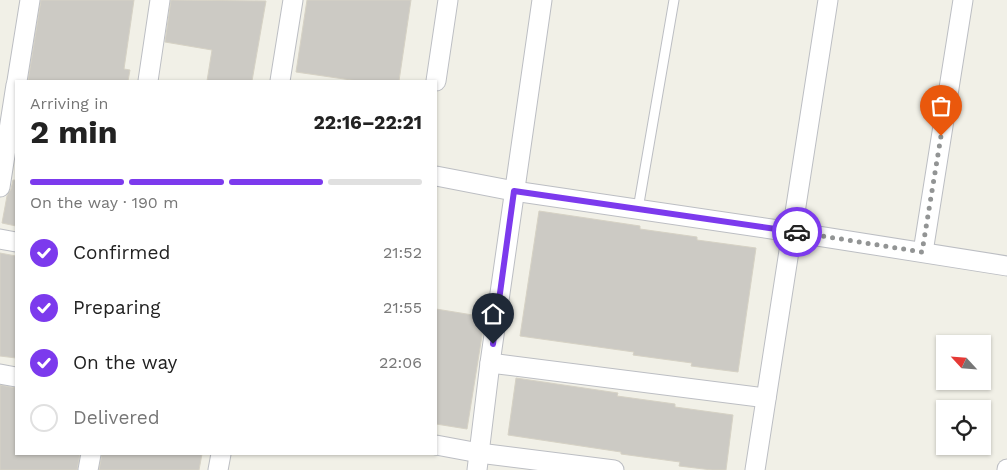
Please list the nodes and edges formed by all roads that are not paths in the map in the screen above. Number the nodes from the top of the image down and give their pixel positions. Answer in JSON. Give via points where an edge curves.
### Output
{"nodes":[{"id":1,"x":30,"y":0,"type":"edge"},
{"id":2,"x":160,"y":0,"type":"edge"},
{"id":3,"x":293,"y":0,"type":"edge"},
{"id":4,"x":448,"y":0,"type":"edge"},
{"id":5,"x":542,"y":0,"type":"edge"},
{"id":6,"x":674,"y":0,"type":"edge"},
{"id":7,"x":828,"y":0,"type":"edge"},
{"id":8,"x":963,"y":0,"type":"edge"},
{"id":9,"x":17,"y":80,"type":"edge"},
{"id":10,"x":148,"y":80,"type":"edge"},
{"id":11,"x":280,"y":80,"type":"edge"},
{"id":12,"x":436,"y":80,"type":"edge"},
{"id":13,"x":15,"y":89,"type":"edge"},
{"id":14,"x":10,"y":107,"type":"edge"},
{"id":15,"x":437,"y":176,"type":"edge"},
{"id":16,"x":0,"y":187,"type":"edge"},
{"id":17,"x":514,"y":191,"type":"junction"},
{"id":18,"x":638,"y":210,"type":"junction"},
{"id":19,"x":792,"y":232,"type":"junction"},
{"id":20,"x":0,"y":239,"type":"edge"},
{"id":21,"x":15,"y":242,"type":"edge"},
{"id":22,"x":922,"y":252,"type":"junction"},
{"id":23,"x":1007,"y":266,"type":"edge"},
{"id":24,"x":490,"y":364,"type":"junction"},
{"id":25,"x":0,"y":374,"type":"edge"},
{"id":26,"x":15,"y":376,"type":"edge"},
{"id":27,"x":766,"y":398,"type":"junction"},
{"id":28,"x":437,"y":445,"type":"edge"},
{"id":29,"x":91,"y":455,"type":"edge"},
{"id":30,"x":221,"y":455,"type":"edge"},
{"id":31,"x":478,"y":461,"type":"edge"},
{"id":32,"x":88,"y":470,"type":"edge"},
{"id":33,"x":218,"y":470,"type":"edge"},
{"id":34,"x":614,"y":470,"type":"edge"},
{"id":35,"x":755,"y":470,"type":"edge"}],
"edges":[{"from":1,"to":9,"type":"street"},
{"from":2,"to":10,"type":"street"},
{"from":3,"to":11,"type":"street"},
{"from":4,"to":12,"type":"street"},
{"from":5,"to":17,"type":"street"},
{"from":6,"to":18,"type":"lane"},
{"from":7,"to":19,"type":"street"},
{"from":8,"to":22,"type":"street"},
{"from":13,"to":14,"type":"street"},
{"from":14,"to":16,"type":"street"},
{"from":15,"to":17,"type":"street"},
{"from":17,"to":18,"type":"street"},
{"from":17,"to":24,"type":"street"},
{"from":18,"to":19,"type":"street"},
{"from":19,"to":22,"type":"street"},
{"from":19,"to":27,"type":"street"},
{"from":20,"to":21,"type":"street"},
{"from":22,"to":23,"type":"street"},
{"from":24,"to":27,"type":"street"},
{"from":24,"to":31,"type":"street"},
{"from":25,"to":26,"type":"street"},
{"from":27,"to":35,"type":"street"},
{"from":28,"to":31,"type":"street"},
{"from":29,"to":32,"type":"street"},
{"from":30,"to":33,"type":"street"},
{"from":31,"to":34,"type":"street"}]}
